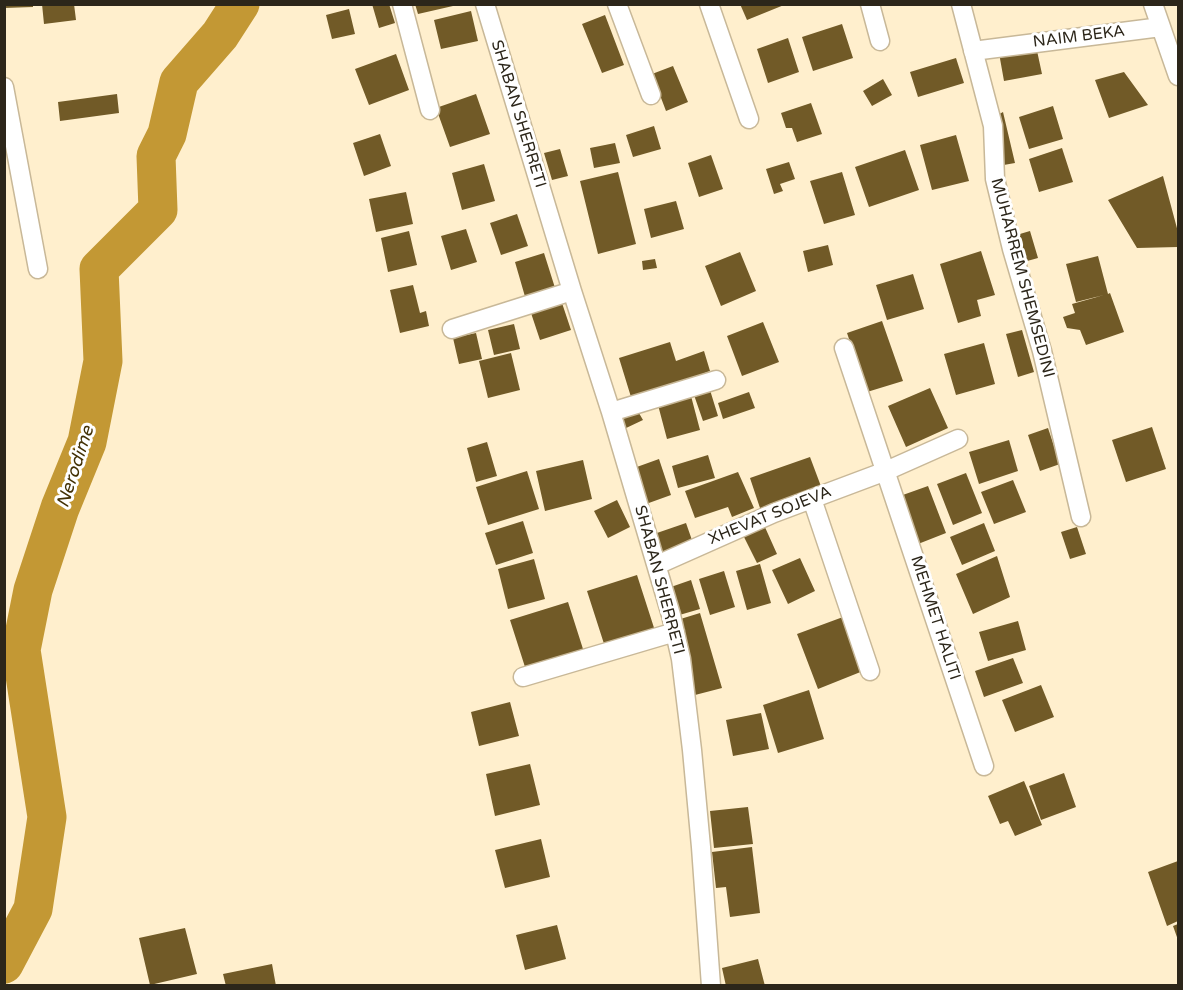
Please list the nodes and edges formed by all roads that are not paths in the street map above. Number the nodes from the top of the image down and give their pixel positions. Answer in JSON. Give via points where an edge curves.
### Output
{"nodes":[{"id":1,"x":402,"y":4,"type":"edge"},
{"id":2,"x":485,"y":4,"type":"edge"},
{"id":3,"x":617,"y":4,"type":"edge"},
{"id":4,"x":709,"y":4,"type":"edge"},
{"id":5,"x":870,"y":4,"type":"edge"},
{"id":6,"x":961,"y":4,"type":"edge"},
{"id":7,"x":1153,"y":4,"type":"edge"},
{"id":8,"x":1161,"y":27,"type":"junction"},
{"id":9,"x":880,"y":41,"type":"dead end"},
{"id":10,"x":973,"y":51,"type":"junction"},
{"id":11,"x":1179,"y":76,"type":"edge"},
{"id":12,"x":4,"y":87,"type":"edge"},
{"id":13,"x":651,"y":95,"type":"dead end"},
{"id":14,"x":430,"y":110,"type":"dead end"},
{"id":15,"x":749,"y":119,"type":"dead end"},
{"id":16,"x":38,"y":269,"type":"dead end"},
{"id":17,"x":572,"y":291,"type":"junction"},
{"id":18,"x":452,"y":329,"type":"dead end"},
{"id":19,"x":844,"y":348,"type":"dead end"},
{"id":20,"x":716,"y":380,"type":"dead end"},
{"id":21,"x":611,"y":412,"type":"junction"},
{"id":22,"x":958,"y":440,"type":"dead end"},
{"id":23,"x":886,"y":471,"type":"junction"},
{"id":24,"x":812,"y":499,"type":"junction"},
{"id":25,"x":1081,"y":517,"type":"dead end"},
{"id":26,"x":657,"y":565,"type":"junction"},
{"id":27,"x":675,"y":632,"type":"junction"},
{"id":28,"x":870,"y":671,"type":"dead end"},
{"id":29,"x":523,"y":677,"type":"dead end"},
{"id":30,"x":984,"y":766,"type":"dead end"},
{"id":31,"x":711,"y":986,"type":"edge"}],
"edges":[{"from":1,"to":14,"type":"street"},
{"from":2,"to":17,"type":"street","name":"SHABAN SHERRETI"},
{"from":3,"to":13,"type":"street"},
{"from":4,"to":15,"type":"street"},
{"from":5,"to":9,"type":"street"},
{"from":6,"to":10,"type":"street","name":"MUHARREM SHEMSEDINI"},
{"from":7,"to":8,"type":"street"},
{"from":8,"to":10,"type":"street","name":"NAIM BEKA"},
{"from":8,"to":11,"type":"street"},
{"from":10,"to":25,"type":"street","name":"MUHARREM SHEMSEDINI","via":[[993,126],[995,179],[1042,351]]},
{"from":12,"to":16,"type":"street"},
{"from":17,"to":18,"type":"street"},
{"from":17,"to":21,"type":"street","name":"SHABAN SHERRETI"},
{"from":19,"to":23,"type":"street"},
{"from":20,"to":21,"type":"street"},
{"from":21,"to":26,"type":"street","name":"SHABAN SHERRETI"},
{"from":22,"to":23,"type":"street","name":"XHEVAT SOJEVA"},
{"from":23,"to":24,"type":"street","name":"XHEVAT SOJEVA"},
{"from":23,"to":30,"type":"street","name":"MEHMET HALITI"},
{"from":24,"to":26,"type":"street","name":"XHEVAT SOJEVA"},
{"from":24,"to":28,"type":"street"},
{"from":26,"to":27,"type":"street","name":"SHABAN SHERRETI"},
{"from":27,"to":29,"type":"street"},
{"from":27,"to":31,"type":"street","name":"SHABAN SHERRETI","via":[[692,750]]}]}
